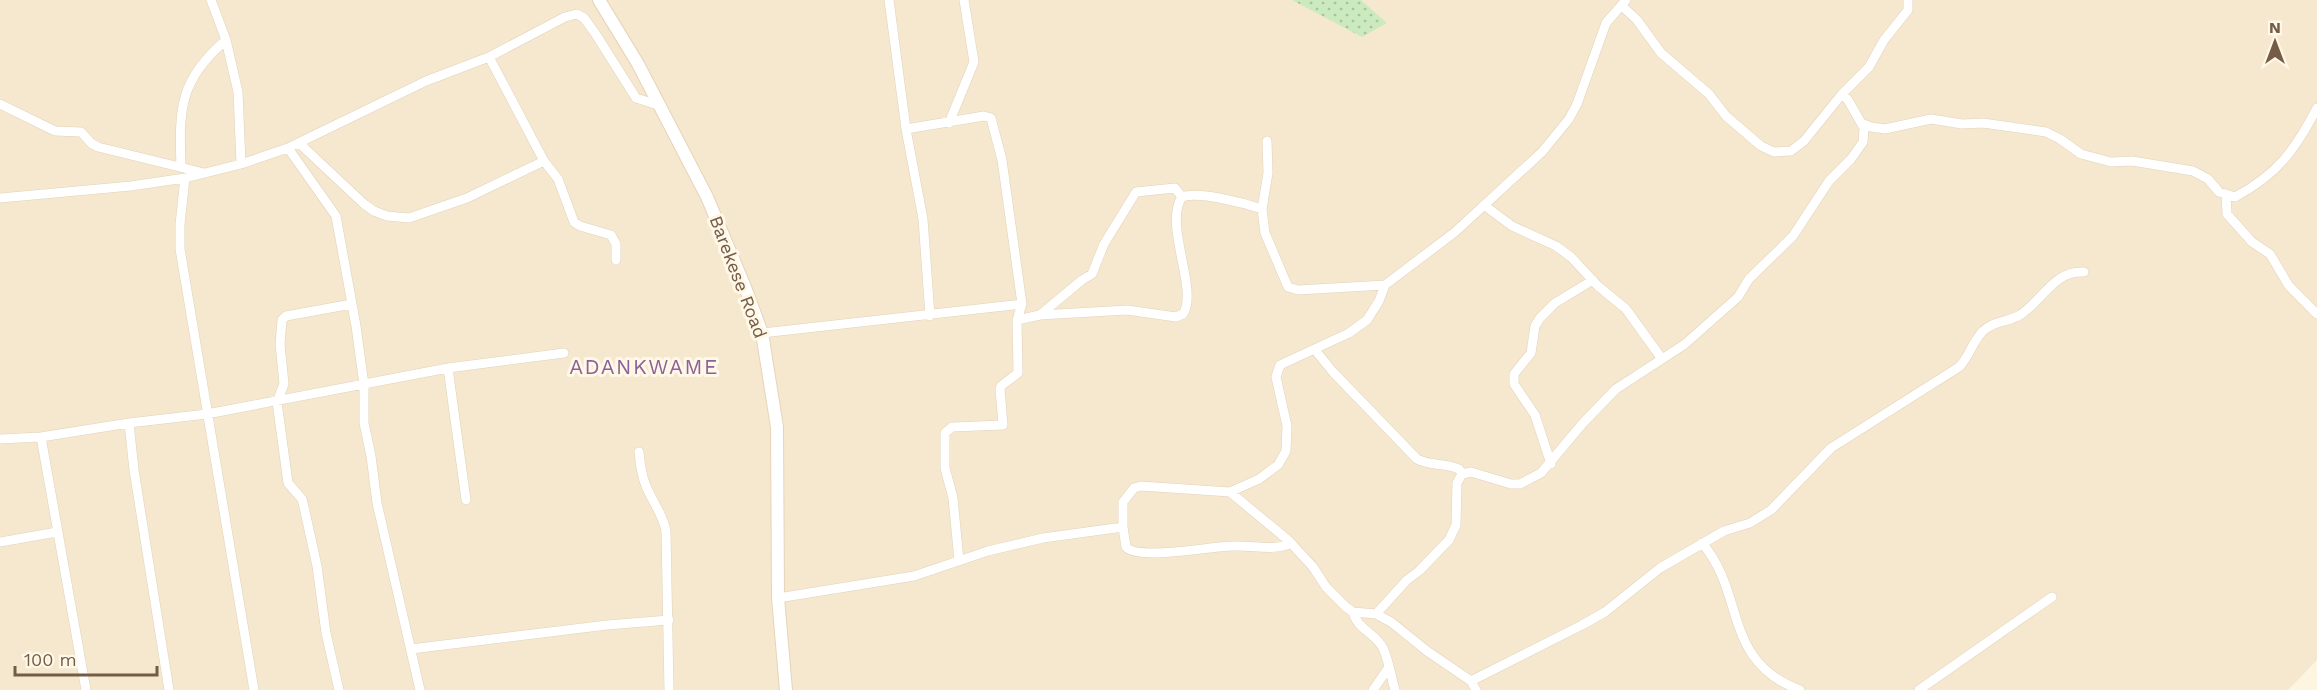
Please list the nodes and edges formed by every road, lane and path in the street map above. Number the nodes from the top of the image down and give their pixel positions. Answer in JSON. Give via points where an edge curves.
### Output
{"nodes":[{"id":1,"x":211,"y":0,"type":"edge"},
{"id":2,"x":599,"y":0,"type":"edge"},
{"id":3,"x":889,"y":0,"type":"edge"},
{"id":4,"x":964,"y":0,"type":"edge"},
{"id":5,"x":1609,"y":0,"type":"edge"},
{"id":6,"x":1908,"y":0,"type":"edge"},
{"id":7,"x":1623,"y":3,"type":"edge"},
{"id":8,"x":1613,"y":12,"type":"junction"},
{"id":9,"x":226,"y":40,"type":"junction"},
{"id":10,"x":489,"y":57,"type":"junction"},
{"id":11,"x":1842,"y":94,"type":"junction"},
{"id":12,"x":0,"y":104,"type":"edge"},
{"id":13,"x":661,"y":106,"type":"junction"},
{"id":14,"x":2317,"y":108,"type":"edge"},
{"id":15,"x":949,"y":123,"type":"junction"},
{"id":16,"x":1862,"y":123,"type":"junction"},
{"id":17,"x":906,"y":129,"type":"junction"},
{"id":18,"x":1267,"y":141,"type":"dead end"},
{"id":19,"x":299,"y":143,"type":"junction"},
{"id":20,"x":288,"y":148,"type":"junction"},
{"id":21,"x":544,"y":161,"type":"junction"},
{"id":22,"x":241,"y":164,"type":"junction"},
{"id":23,"x":181,"y":166,"type":"junction"},
{"id":24,"x":206,"y":173,"type":"junction"},
{"id":25,"x":185,"y":178,"type":"junction"},
{"id":26,"x":2226,"y":194,"type":"junction"},
{"id":27,"x":1182,"y":197,"type":"junction"},
{"id":28,"x":0,"y":198,"type":"edge"},
{"id":29,"x":1484,"y":205,"type":"junction"},
{"id":30,"x":1262,"y":209,"type":"junction"},
{"id":31,"x":616,"y":261,"type":"dead end"},
{"id":32,"x":2084,"y":272,"type":"dead end"},
{"id":33,"x":1593,"y":280,"type":"junction"},
{"id":34,"x":1385,"y":285,"type":"junction"},
{"id":35,"x":351,"y":304,"type":"junction"},
{"id":36,"x":1022,"y":304,"type":"junction"},
{"id":37,"x":2317,"y":314,"type":"edge"},
{"id":38,"x":1040,"y":315,"type":"junction"},
{"id":39,"x":930,"y":316,"type":"junction"},
{"id":40,"x":1017,"y":320,"type":"junction"},
{"id":41,"x":762,"y":333,"type":"junction"},
{"id":42,"x":1315,"y":350,"type":"junction"},
{"id":43,"x":564,"y":353,"type":"dead end"},
{"id":44,"x":1662,"y":359,"type":"junction"},
{"id":45,"x":448,"y":368,"type":"junction"},
{"id":46,"x":364,"y":385,"type":"junction"},
{"id":47,"x":277,"y":402,"type":"junction"},
{"id":48,"x":207,"y":414,"type":"junction"},
{"id":49,"x":129,"y":423,"type":"junction"},
{"id":50,"x":41,"y":437,"type":"junction"},
{"id":51,"x":0,"y":439,"type":"edge"},
{"id":52,"x":639,"y":452,"type":"dead end"},
{"id":53,"x":1551,"y":464,"type":"junction"},
{"id":54,"x":1462,"y":474,"type":"junction"},
{"id":55,"x":1230,"y":492,"type":"junction"},
{"id":56,"x":466,"y":501,"type":"dead end"},
{"id":57,"x":1123,"y":527,"type":"junction"},
{"id":58,"x":57,"y":532,"type":"junction"},
{"id":59,"x":0,"y":542,"type":"edge"},
{"id":60,"x":1702,"y":543,"type":"junction"},
{"id":61,"x":1293,"y":544,"type":"junction"},
{"id":62,"x":959,"y":561,"type":"junction"},
{"id":63,"x":2052,"y":597,"type":"dead end"},
{"id":64,"x":778,"y":598,"type":"junction"},
{"id":65,"x":1353,"y":612,"type":"junction"},
{"id":66,"x":1376,"y":614,"type":"junction"},
{"id":67,"x":669,"y":620,"type":"junction"},
{"id":68,"x":411,"y":649,"type":"junction"},
{"id":69,"x":1389,"y":667,"type":"junction"},
{"id":70,"x":1474,"y":686,"type":"edge"},
{"id":71,"x":86,"y":690,"type":"edge"},
{"id":72,"x":170,"y":690,"type":"edge"},
{"id":73,"x":254,"y":690,"type":"edge"},
{"id":74,"x":339,"y":690,"type":"edge"},
{"id":75,"x":420,"y":690,"type":"edge"},
{"id":76,"x":669,"y":690,"type":"edge"},
{"id":77,"x":786,"y":690,"type":"edge"},
{"id":78,"x":1372,"y":690,"type":"edge"},
{"id":79,"x":1395,"y":690,"type":"edge"},
{"id":80,"x":1800,"y":690,"type":"edge"},
{"id":81,"x":1919,"y":690,"type":"edge"}],
"edges":[{"from":1,"to":9,"type":"street"},
{"from":2,"to":13,"type":"main road","name":"Barekese Road"},
{"from":3,"to":17,"type":"street"},
{"from":4,"to":15,"type":"street","via":[[974,62]]},
{"from":5,"to":8,"type":"street"},
{"from":6,"to":11,"type":"street","via":[[1908,10],[1869,67]]},
{"from":7,"to":8,"type":"street"},
{"from":7,"to":11,"type":"street","via":[[1661,53],[1709,94],[1726,116],[1774,152],[1791,152],[1804,141]]},
{"from":8,"to":29,"type":"street","via":[[1569,119],[1527,168]]},
{"from":9,"to":22,"type":"street","via":[[238,92]]},
{"from":9,"to":23,"type":"street","via":[[200,65],[187,87],[180,135]]},
{"from":10,"to":13,"type":"street","via":[[576,14],[595,33],[636,98]]},
{"from":10,"to":19,"type":"street","via":[[426,81]]},
{"from":10,"to":21,"type":"street"},
{"from":11,"to":16,"type":"street"},
{"from":12,"to":23,"type":"street","via":[[55,131],[81,132],[98,147]]},
{"from":13,"to":41,"type":"main road","name":"Barekese Road","via":[[706,196]]},
{"from":14,"to":26,"type":"street","via":[[2276,171],[2235,198]]},
{"from":15,"to":17,"type":"street"},
{"from":15,"to":36,"type":"street","via":[[991,118],[1002,160]]},
{"from":16,"to":26,"type":"street","via":[[1885,129],[1930,119],[2046,132],[2081,153],[2111,162],[2133,161],[2193,171]]},
{"from":16,"to":44,"type":"street","via":[[1863,142],[1829,181],[1793,236],[1749,279],[1738,297]]},
{"from":17,"to":39,"type":"street","via":[[923,219]]},
{"from":18,"to":30,"type":"street","via":[[1268,172]]},
{"from":19,"to":20,"type":"street"},
{"from":19,"to":21,"type":"street","via":[[364,204],[398,218],[409,218],[467,198]]},
{"from":20,"to":22,"type":"street"},
{"from":20,"to":35,"type":"street","via":[[336,216]]},
{"from":21,"to":31,"type":"street","via":[[558,179],[574,222],[611,235],[616,244]]},
{"from":22,"to":24,"type":"street"},
{"from":23,"to":24,"type":"street"},
{"from":24,"to":25,"type":"street"},
{"from":25,"to":28,"type":"street"},
{"from":25,"to":48,"type":"street","via":[[180,249]]},
{"from":26,"to":37,"type":"street","via":[[2227,213],[2234,223],[2270,254],[2289,286]]},
{"from":27,"to":30,"type":"street","via":[[1243,202]]},
{"from":27,"to":38,"type":"street","via":[[1175,188],[1136,192],[1104,244],[1092,274]]},
{"from":27,"to":38,"type":"street","via":[[1178,233],[1187,300],[1183,314],[1176,317],[1127,310]]},
{"from":29,"to":33,"type":"street","via":[[1512,226],[1556,246]]},
{"from":29,"to":34,"type":"street"},
{"from":30,"to":34,"type":"street","via":[[1268,245],[1288,286],[1298,290]]},
{"from":32,"to":60,"type":"street","via":[[2064,274],[2026,311],[1990,326],[1977,338],[1959,368],[1831,448],[1771,510]]},
{"from":33,"to":44,"type":"street","via":[[1626,309]]},
{"from":33,"to":53,"type":"street","via":[[1555,303],[1540,318],[1531,353],[1514,374],[1515,384],[1535,415]]},
{"from":34,"to":42,"type":"street","via":[[1367,321]]},
{"from":35,"to":46,"type":"street"},
{"from":35,"to":47,"type":"street","via":[[282,320],[284,384]]},
{"from":36,"to":39,"type":"street"},
{"from":36,"to":40,"type":"street"},
{"from":38,"to":40,"type":"street"},
{"from":39,"to":41,"type":"street"},
{"from":40,"to":62,"type":"street","via":[[1018,373],[1001,386],[1003,425],[952,427],[945,433],[945,468],[953,498]]},
{"from":41,"to":64,"type":"main road","name":"Barekese Road","via":[[777,426]]},
{"from":42,"to":54,"type":"street","via":[[1416,459],[1453,466]]},
{"from":42,"to":55,"type":"street","via":[[1286,361],[1276,371],[1287,426],[1283,459],[1259,479]]},
{"from":43,"to":45,"type":"street"},
{"from":44,"to":53,"type":"street","via":[[1616,389]]},
{"from":45,"to":46,"type":"street"},
{"from":45,"to":56,"type":"street"},
{"from":46,"to":47,"type":"street"},
{"from":46,"to":68,"type":"street","via":[[364,423],[377,503]]},
{"from":47,"to":48,"type":"street"},
{"from":47,"to":74,"type":"street","via":[[288,483],[304,507]]},
{"from":48,"to":49,"type":"street"},
{"from":48,"to":73,"type":"street"},
{"from":49,"to":50,"type":"street"},
{"from":49,"to":72,"type":"street"},
{"from":50,"to":51,"type":"street"},
{"from":50,"to":58,"type":"street"},
{"from":52,"to":67,"type":"street","via":[[646,488],[664,520]]},
{"from":53,"to":54,"type":"street","via":[[1520,484],[1472,472]]},
{"from":54,"to":66,"type":"street","via":[[1457,483],[1456,525],[1449,540]]},
{"from":55,"to":57,"type":"street","via":[[1134,488],[1123,502]]},
{"from":55,"to":61,"type":"street"},
{"from":57,"to":61,"type":"street","via":[[1126,547],[1135,553],[1230,546],[1276,549]]},
{"from":57,"to":62,"type":"street","via":[[1043,538]]},
{"from":58,"to":59,"type":"street"},
{"from":58,"to":71,"type":"street"},
{"from":60,"to":70,"type":"street","via":[[1660,568],[1605,612]]},
{"from":60,"to":80,"type":"street","via":[[1723,575],[1737,623],[1754,658],[1762,668]]},
{"from":61,"to":65,"type":"street","via":[[1326,587]]},
{"from":62,"to":64,"type":"street","via":[[914,576]]},
{"from":63,"to":81,"type":"street"},
{"from":64,"to":77,"type":"main road","name":"Barekese Road"},
{"from":65,"to":66,"type":"street"},
{"from":65,"to":69,"type":"street","via":[[1359,626],[1383,647]]},
{"from":66,"to":70,"type":"street"},
{"from":67,"to":68,"type":"street"},
{"from":67,"to":76,"type":"street"},
{"from":68,"to":75,"type":"street"},
{"from":69,"to":78,"type":"street"},
{"from":69,"to":79,"type":"street"}]}
